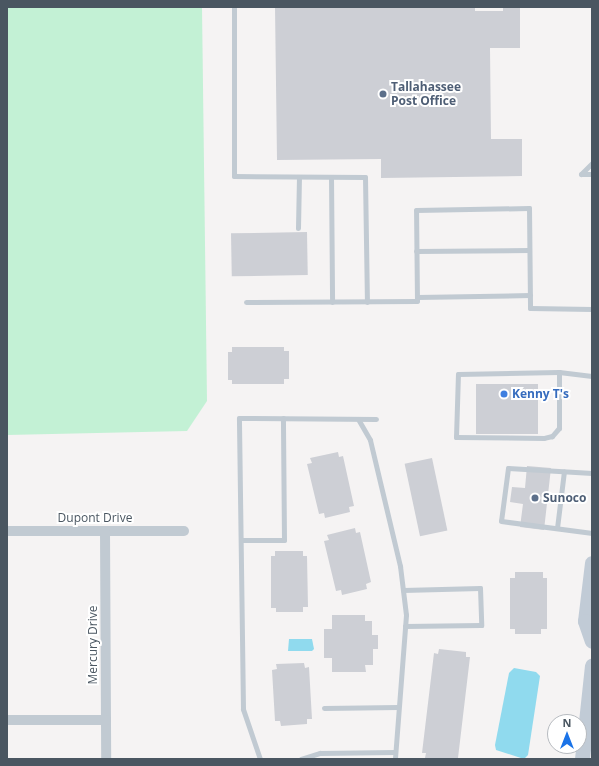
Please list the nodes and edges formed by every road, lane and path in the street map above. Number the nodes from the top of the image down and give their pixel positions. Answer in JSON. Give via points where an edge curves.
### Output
{"nodes":[{"id":1,"x":234,"y":7,"type":"edge"},
{"id":2,"x":592,"y":163,"type":"edge"},
{"id":3,"x":592,"y":174,"type":"edge"},
{"id":4,"x":299,"y":177,"type":"junction"},
{"id":5,"x":331,"y":177,"type":"junction"},
{"id":6,"x":298,"y":228,"type":"dead end"},
{"id":7,"x":529,"y":250,"type":"junction"},
{"id":8,"x":416,"y":251,"type":"junction"},
{"id":9,"x":530,"y":295,"type":"junction"},
{"id":10,"x":417,"y":299,"type":"junction"},
{"id":11,"x":246,"y":302,"type":"dead end"},
{"id":12,"x":332,"y":302,"type":"junction"},
{"id":13,"x":367,"y":302,"type":"junction"},
{"id":14,"x":592,"y":309,"type":"edge"},
{"id":15,"x":559,"y":372,"type":"junction"},
{"id":16,"x":592,"y":376,"type":"edge"},
{"id":17,"x":283,"y":418,"type":"junction"},
{"id":18,"x":358,"y":419,"type":"junction"},
{"id":19,"x":376,"y":419,"type":"dead end"},
{"id":20,"x":564,"y":471,"type":"junction"},
{"id":21,"x":592,"y":473,"type":"edge"},
{"id":22,"x":557,"y":528,"type":"junction"},
{"id":23,"x":105,"y":531,"type":"junction"},
{"id":24,"x":184,"y":531,"type":"dead end"},
{"id":25,"x":7,"y":532,"type":"edge"},
{"id":26,"x":592,"y":533,"type":"edge"},
{"id":27,"x":241,"y":540,"type":"junction"},
{"id":28,"x":592,"y":563,"type":"edge"},
{"id":29,"x":403,"y":590,"type":"junction"},
{"id":30,"x":405,"y":626,"type":"junction"},
{"id":31,"x":592,"y":641,"type":"edge"},
{"id":32,"x":592,"y":666,"type":"edge"},
{"id":33,"x":398,"y":707,"type":"junction"},
{"id":34,"x":324,"y":708,"type":"dead end"},
{"id":35,"x":7,"y":720,"type":"edge"},
{"id":36,"x":106,"y":720,"type":"junction"},
{"id":37,"x":395,"y":752,"type":"junction"},
{"id":38,"x":106,"y":759,"type":"edge"},
{"id":39,"x":260,"y":759,"type":"edge"},
{"id":40,"x":302,"y":759,"type":"edge"},
{"id":41,"x":395,"y":759,"type":"edge"},
{"id":42,"x":582,"y":759,"type":"edge"}],
"edges":[{"from":1,"to":4,"type":"lane","via":[[234,176]]},
{"from":2,"to":3,"type":"lane","via":[[581,174]]},
{"from":4,"to":5,"type":"lane"},
{"from":4,"to":6,"type":"lane"},
{"from":5,"to":12,"type":"lane"},
{"from":5,"to":13,"type":"lane","via":[[365,177]]},
{"from":7,"to":8,"type":"lane"},
{"from":7,"to":8,"type":"lane","via":[[529,208],[416,210]]},
{"from":7,"to":9,"type":"lane"},
{"from":8,"to":10,"type":"lane"},
{"from":9,"to":10,"type":"lane"},
{"from":9,"to":14,"type":"lane","via":[[530,308]]},
{"from":10,"to":13,"type":"lane"},
{"from":11,"to":12,"type":"lane"},
{"from":12,"to":13,"type":"lane"},
{"from":15,"to":15,"type":"lane","via":[[458,374],[456,437],[552,436],[559,428]]},
{"from":15,"to":16,"type":"lane"},
{"from":17,"to":18,"type":"lane"},
{"from":17,"to":27,"type":"lane","via":[[284,540]]},
{"from":17,"to":27,"type":"lane","via":[[239,418]]},
{"from":18,"to":19,"type":"lane"},
{"from":18,"to":29,"type":"lane","via":[[370,440],[400,566]]},
{"from":20,"to":21,"type":"lane"},
{"from":20,"to":22,"type":"lane"},
{"from":20,"to":22,"type":"lane","via":[[508,468],[501,521]]},
{"from":22,"to":26,"type":"lane"},
{"from":23,"to":24,"type":"street","name":"Dupont Drive"},
{"from":23,"to":25,"type":"street","name":"Dupont Drive"},
{"from":23,"to":36,"type":"street","name":"Mercury Drive"},
{"from":27,"to":39,"type":"lane","via":[[243,709]]},
{"from":28,"to":31,"type":"main road","via":[[586,621]]},
{"from":29,"to":30,"type":"lane"},
{"from":29,"to":30,"type":"lane","via":[[480,588],[481,625]]},
{"from":30,"to":33,"type":"lane"},
{"from":32,"to":42,"type":"main road"},
{"from":33,"to":34,"type":"lane"},
{"from":33,"to":37,"type":"lane"},
{"from":35,"to":36,"type":"street"},
{"from":36,"to":38,"type":"street","name":"Mercury Drive"},
{"from":37,"to":40,"type":"lane","via":[[320,753]]},
{"from":37,"to":41,"type":"lane"}]}
